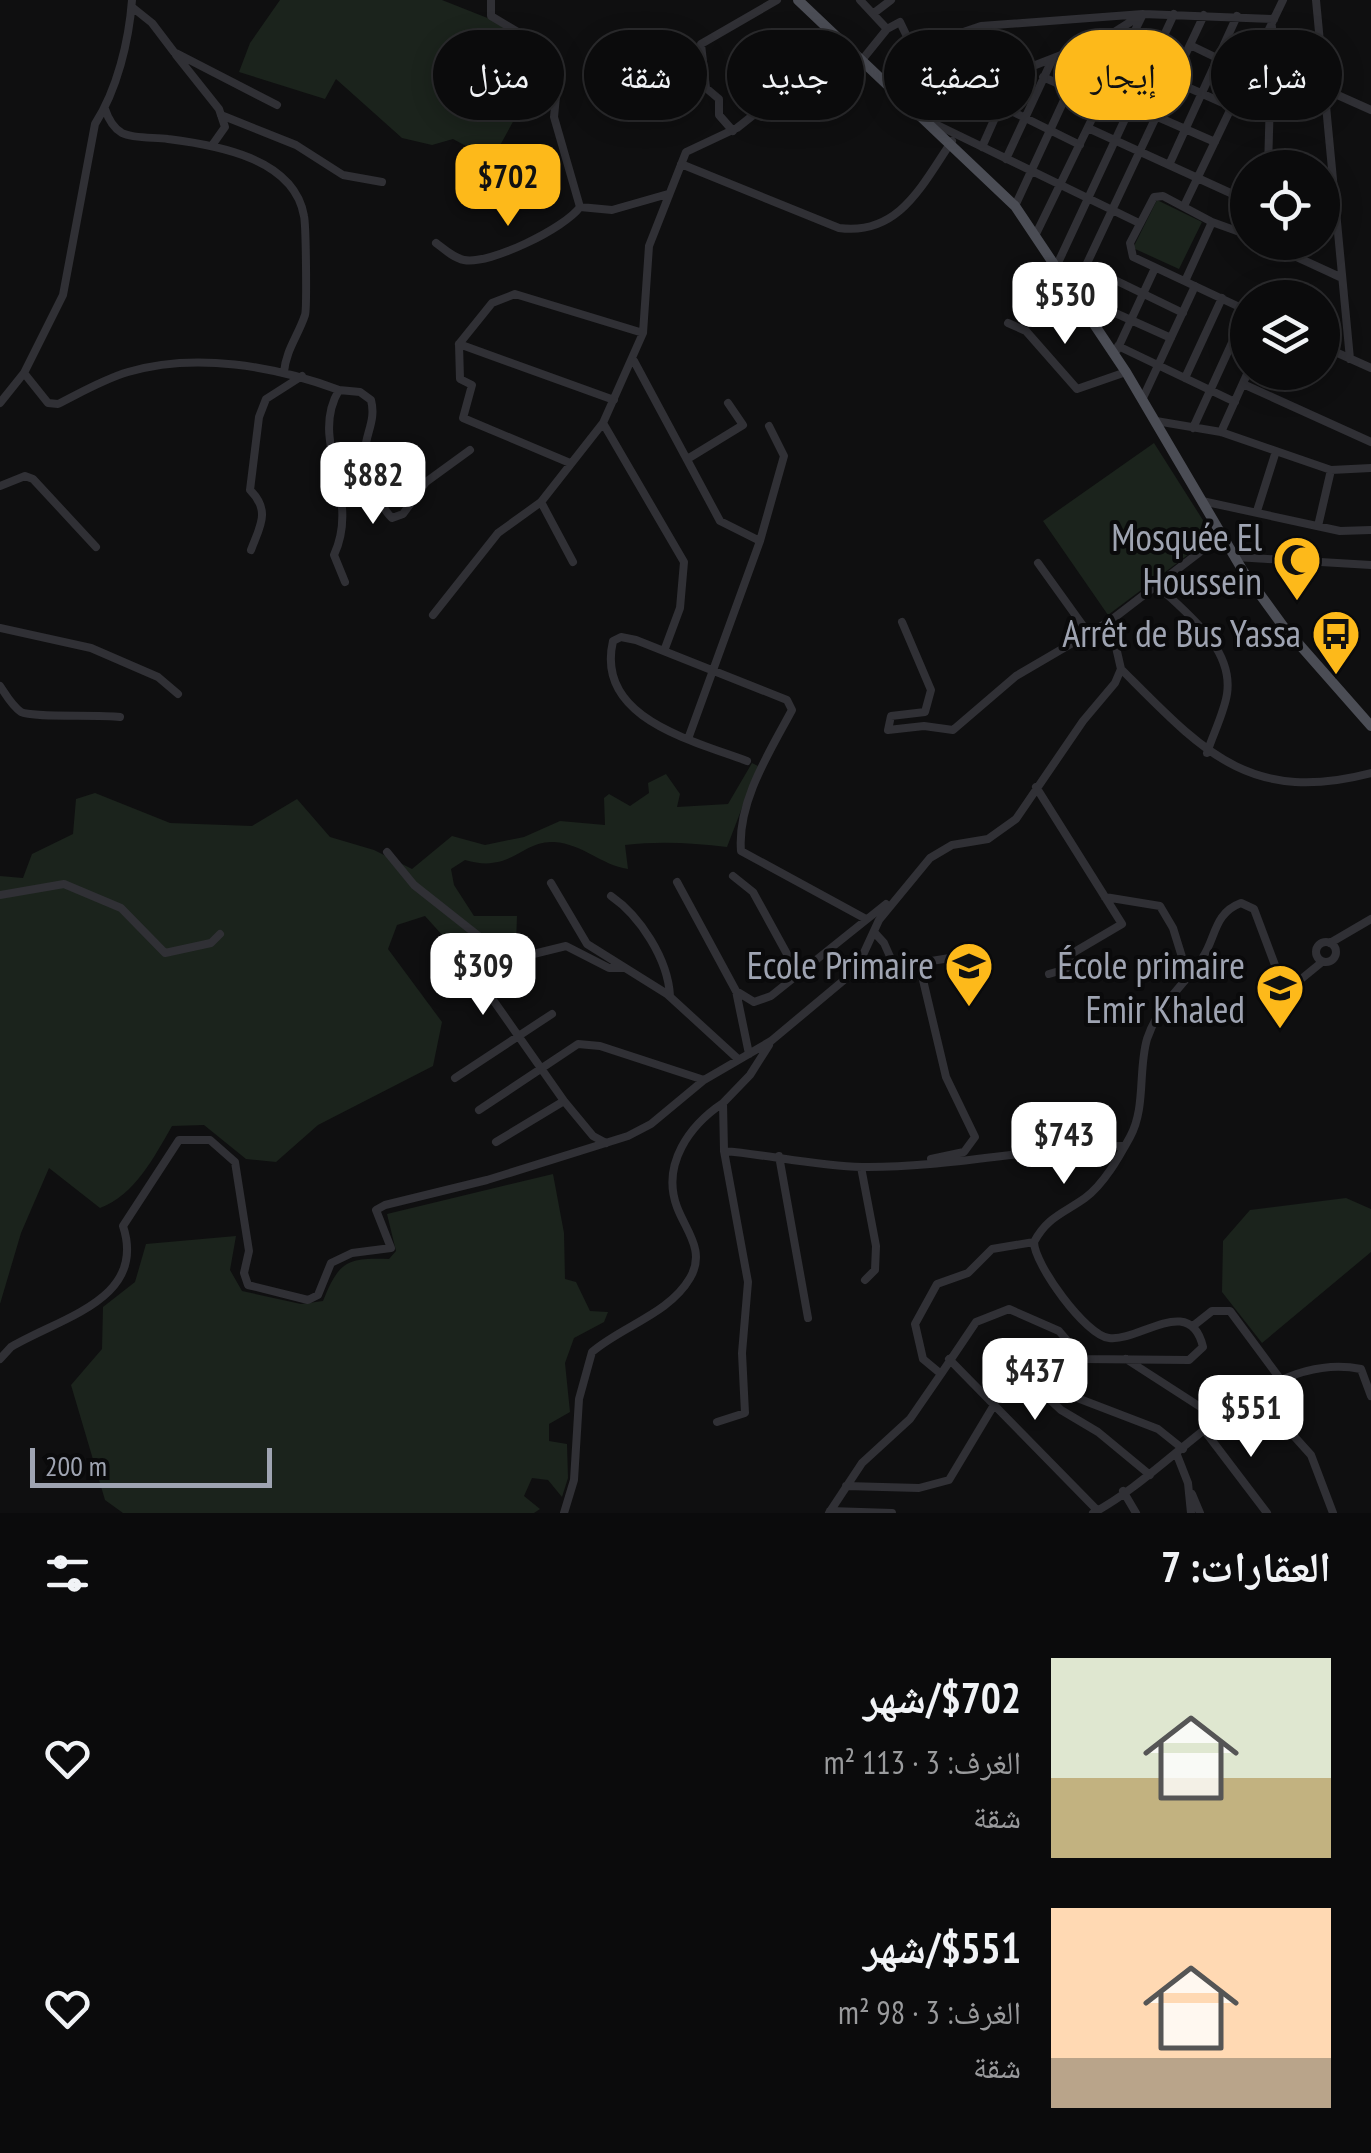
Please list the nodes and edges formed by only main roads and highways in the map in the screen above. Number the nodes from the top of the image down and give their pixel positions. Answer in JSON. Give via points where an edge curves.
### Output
{"nodes":[{"id":1,"x":798,"y":0,"type":"edge"},
{"id":2,"x":1371,"y":726,"type":"edge"}],
"edges":[{"from":1,"to":2,"type":"main road","via":[[1016,206],[1117,350],[1282,626]]}]}
